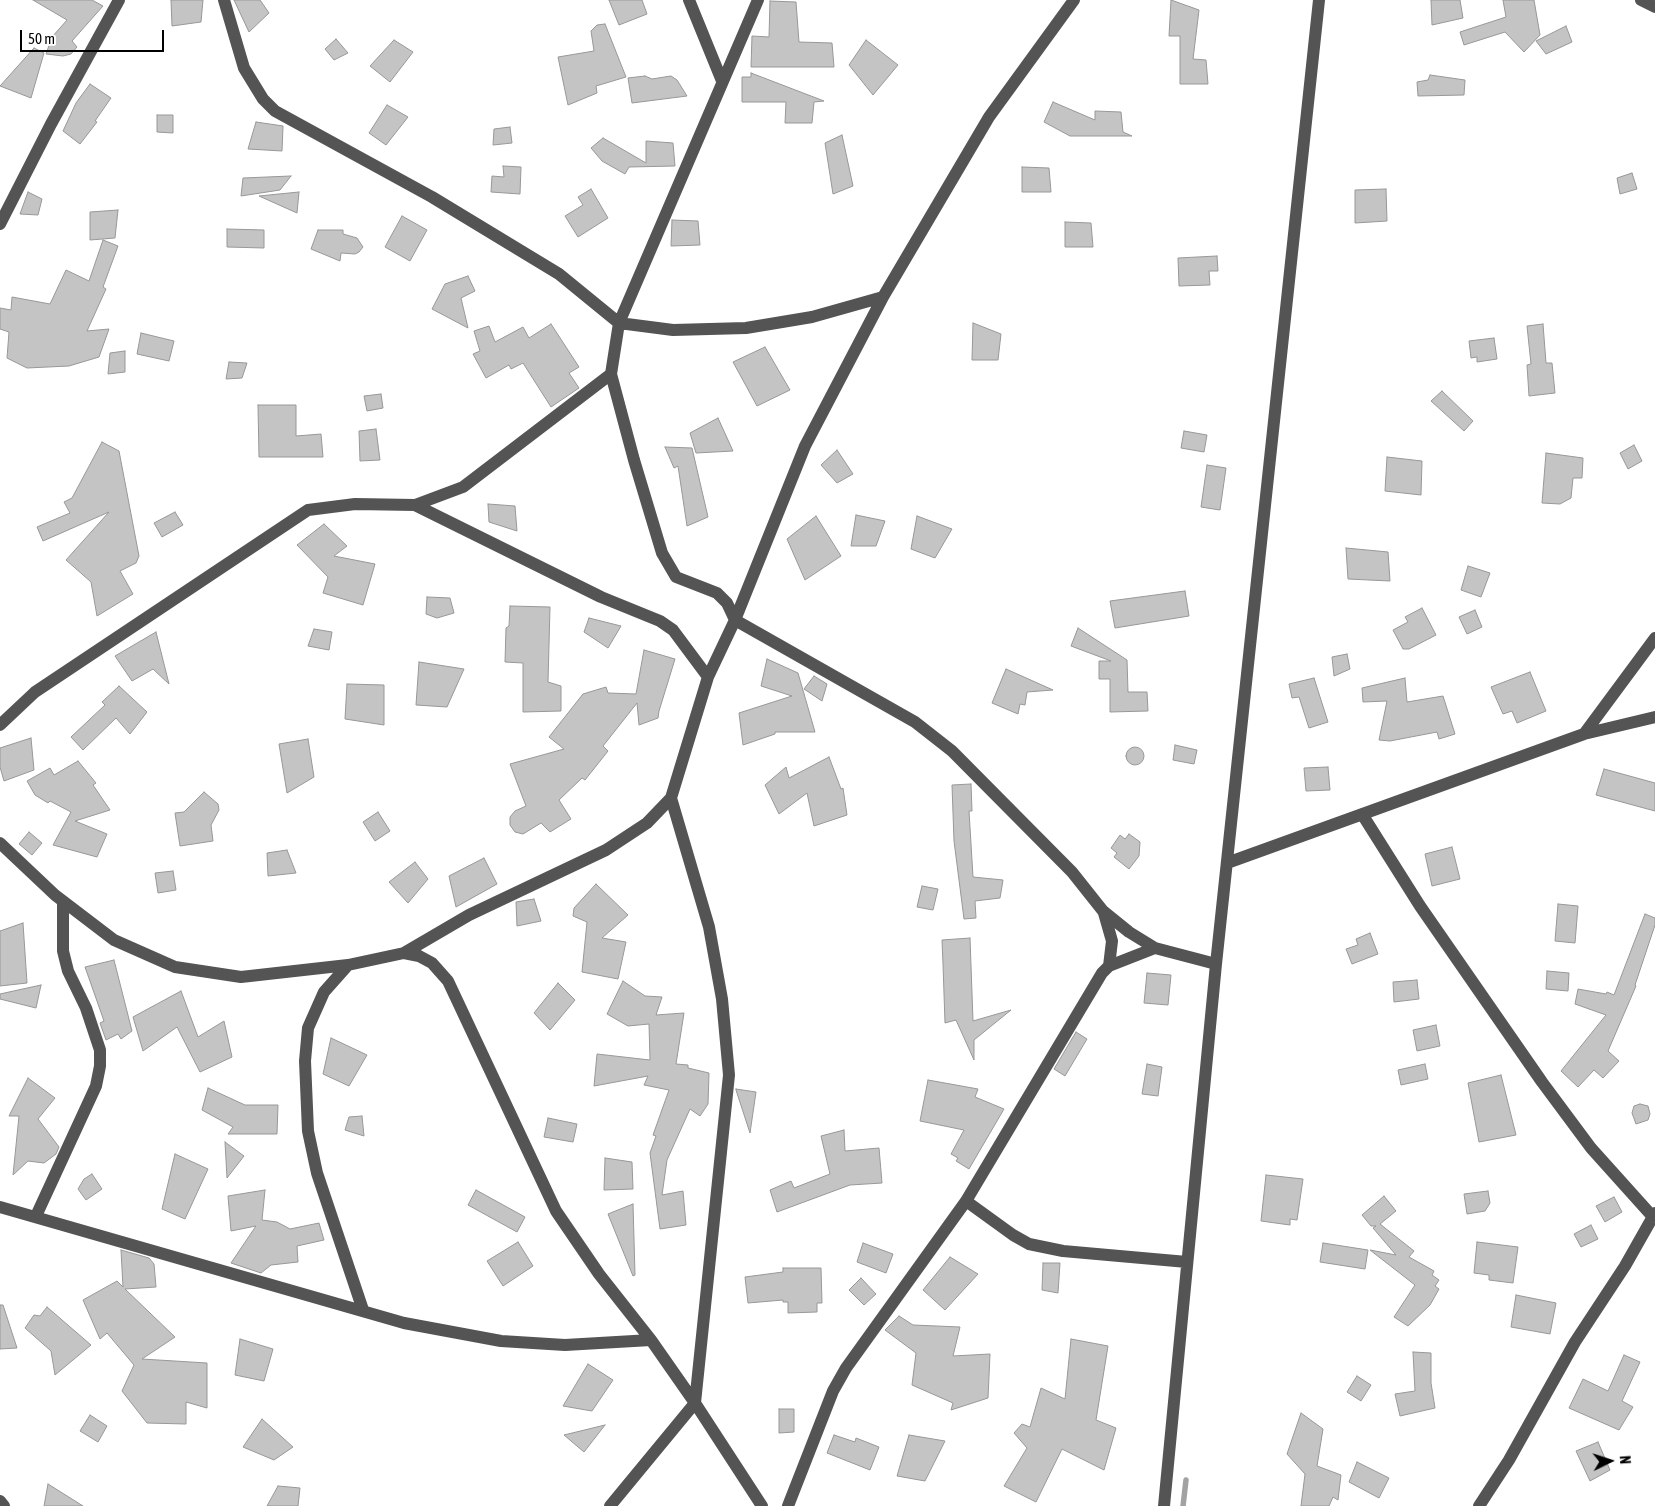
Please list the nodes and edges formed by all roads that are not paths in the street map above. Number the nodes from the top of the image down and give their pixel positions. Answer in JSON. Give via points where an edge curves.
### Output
{"nodes":[{"id":1,"x":120,"y":0,"type":"edge"},
{"id":2,"x":224,"y":0,"type":"edge"},
{"id":3,"x":689,"y":0,"type":"edge"},
{"id":4,"x":758,"y":0,"type":"edge"},
{"id":5,"x":1074,"y":0,"type":"edge"},
{"id":6,"x":1320,"y":0,"type":"edge"},
{"id":7,"x":1641,"y":0,"type":"edge"},
{"id":8,"x":1655,"y":7,"type":"edge"},
{"id":9,"x":722,"y":81,"type":"junction"},
{"id":10,"x":0,"y":224,"type":"edge"},
{"id":11,"x":883,"y":297,"type":"junction"},
{"id":12,"x":619,"y":323,"type":"junction"},
{"id":13,"x":611,"y":374,"type":"junction"},
{"id":14,"x":415,"y":504,"type":"junction"},
{"id":15,"x":735,"y":620,"type":"junction"},
{"id":16,"x":1655,"y":638,"type":"edge"},
{"id":17,"x":708,"y":677,"type":"junction"},
{"id":18,"x":1655,"y":717,"type":"edge"},
{"id":19,"x":0,"y":725,"type":"edge"},
{"id":20,"x":1584,"y":734,"type":"junction"},
{"id":21,"x":671,"y":798,"type":"junction"},
{"id":22,"x":1362,"y":814,"type":"junction"},
{"id":23,"x":0,"y":843,"type":"edge"},
{"id":24,"x":1228,"y":863,"type":"junction"},
{"id":25,"x":63,"y":902,"type":"junction"},
{"id":26,"x":1103,"y":911,"type":"junction"},
{"id":27,"x":1155,"y":948,"type":"junction"},
{"id":28,"x":404,"y":953,"type":"junction"},
{"id":29,"x":1216,"y":964,"type":"junction"},
{"id":30,"x":348,"y":965,"type":"junction"},
{"id":31,"x":1109,"y":966,"type":"junction"},
{"id":32,"x":966,"y":1201,"type":"junction"},
{"id":33,"x":0,"y":1207,"type":"edge"},
{"id":34,"x":1654,"y":1215,"type":"edge"},
{"id":35,"x":36,"y":1216,"type":"junction"},
{"id":36,"x":1187,"y":1262,"type":"junction"},
{"id":37,"x":363,"y":1310,"type":"junction"},
{"id":38,"x":651,"y":1340,"type":"junction"},
{"id":39,"x":696,"y":1403,"type":"junction"},
{"id":40,"x":0,"y":1500,"type":"edge"},
{"id":41,"x":4,"y":1506,"type":"edge"},
{"id":42,"x":610,"y":1506,"type":"edge"},
{"id":43,"x":762,"y":1506,"type":"edge"},
{"id":44,"x":788,"y":1506,"type":"edge"},
{"id":45,"x":1164,"y":1506,"type":"edge"},
{"id":46,"x":1479,"y":1506,"type":"edge"}],
"edges":[{"from":1,"to":10,"type":"street"},
{"from":2,"to":12,"type":"street","via":[[244,68],[263,99],[275,111],[432,197],[559,274]]},
{"from":3,"to":9,"type":"street"},
{"from":4,"to":9,"type":"street"},
{"from":5,"to":11,"type":"street","via":[[989,117]]},
{"from":6,"to":24,"type":"street"},
{"from":7,"to":8,"type":"street"},
{"from":9,"to":12,"type":"street"},
{"from":11,"to":12,"type":"street","via":[[812,317],[746,328],[673,330]]},
{"from":11,"to":15,"type":"street","via":[[805,446]]},
{"from":12,"to":13,"type":"street"},
{"from":13,"to":14,"type":"street","via":[[463,487]]},
{"from":13,"to":15,"type":"street","via":[[662,553],[676,577],[717,593],[728,602]]},
{"from":14,"to":17,"type":"street","via":[[601,597],[660,621],[673,630]]},
{"from":14,"to":19,"type":"street","via":[[355,504],[308,510],[35,692]]},
{"from":15,"to":17,"type":"street"},
{"from":15,"to":26,"type":"street","via":[[915,722],[952,751],[1072,872]]},
{"from":16,"to":20,"type":"street"},
{"from":17,"to":21,"type":"street"},
{"from":18,"to":20,"type":"street"},
{"from":20,"to":22,"type":"street"},
{"from":21,"to":28,"type":"street","via":[[647,823],[606,850],[469,915]]},
{"from":21,"to":39,"type":"street","via":[[709,927],[722,999],[728,1075]]},
{"from":22,"to":24,"type":"street"},
{"from":22,"to":34,"type":"street","via":[[1420,906],[1542,1082],[1591,1148]]},
{"from":23,"to":25,"type":"street"},
{"from":24,"to":29,"type":"street"},
{"from":25,"to":30,"type":"street","via":[[114,940],[175,967],[241,976]]},
{"from":25,"to":35,"type":"street","via":[[63,951],[100,1050],[100,1066],[96,1086]]},
{"from":26,"to":27,"type":"street"},
{"from":26,"to":31,"type":"street","via":[[1112,941]]},
{"from":27,"to":29,"type":"street"},
{"from":27,"to":31,"type":"street"},
{"from":28,"to":30,"type":"street"},
{"from":28,"to":38,"type":"street","via":[[432,964],[448,981],[556,1211],[599,1274]]},
{"from":29,"to":36,"type":"street"},
{"from":30,"to":37,"type":"street","via":[[324,992],[308,1028],[305,1071],[308,1131],[317,1173]]},
{"from":31,"to":32,"type":"street","via":[[1073,1019]]},
{"from":32,"to":36,"type":"street","via":[[1029,1244],[1063,1251]]},
{"from":32,"to":44,"type":"street","via":[[846,1368],[833,1391]]},
{"from":33,"to":35,"type":"street"},
{"from":34,"to":46,"type":"street"},
{"from":35,"to":37,"type":"street"},
{"from":36,"to":45,"type":"street"},
{"from":37,"to":38,"type":"street","via":[[404,1323],[501,1341],[565,1345]]},
{"from":38,"to":39,"type":"street"},
{"from":39,"to":42,"type":"street"},
{"from":39,"to":43,"type":"street"},
{"from":40,"to":41,"type":"street"}]}
